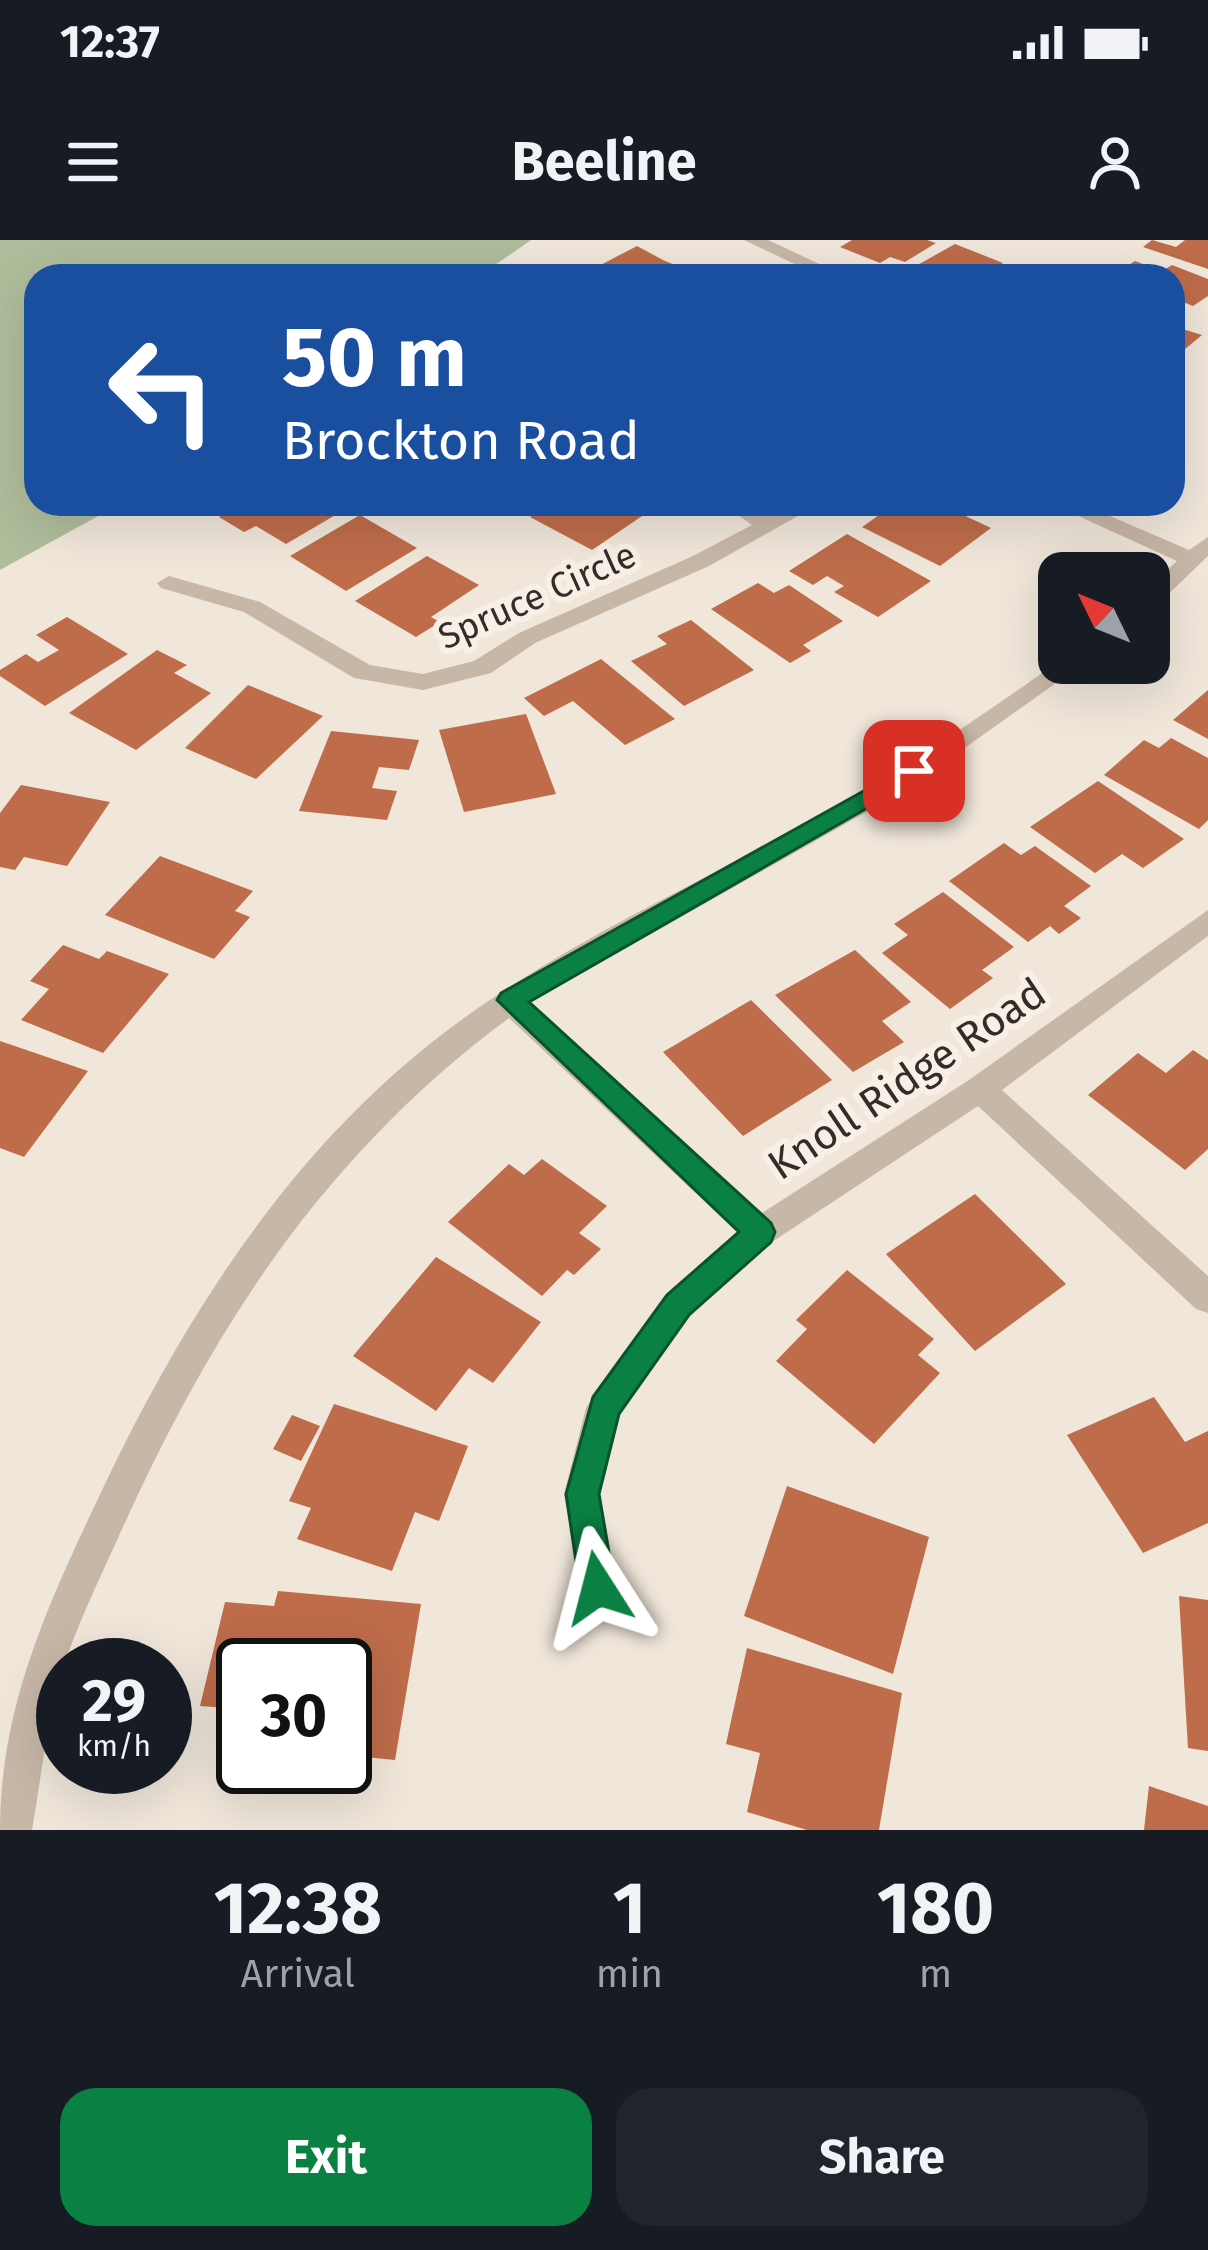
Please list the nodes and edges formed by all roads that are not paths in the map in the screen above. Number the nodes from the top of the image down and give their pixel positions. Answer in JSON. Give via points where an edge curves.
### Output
{"nodes":[{"id":1,"x":753,"y":240,"type":"edge"},
{"id":2,"x":808,"y":264,"type":"edge"},
{"id":3,"x":754,"y":516,"type":"edge"},
{"id":4,"x":787,"y":516,"type":"edge"},
{"id":5,"x":1098,"y":516,"type":"edge"},
{"id":6,"x":770,"y":526,"type":"junction"},
{"id":7,"x":1201,"y":552,"type":"edge"},
{"id":8,"x":1170,"y":581,"type":"edge"},
{"id":9,"x":169,"y":583,"type":"dead end"},
{"id":10,"x":1042,"y":684,"type":"edge"},
{"id":11,"x":1208,"y":920,"type":"edge"},
{"id":12,"x":510,"y":1000,"type":"junction"},
{"id":13,"x":980,"y":1089,"type":"junction"},
{"id":14,"x":760,"y":1232,"type":"junction"},
{"id":15,"x":1208,"y":1298,"type":"edge"},
{"id":16,"x":598,"y":1588,"type":"dead end"},
{"id":17,"x":11,"y":1830,"type":"edge"}],
"edges":[{"from":1,"to":2,"type":"street"},
{"from":3,"to":6,"type":"street"},
{"from":4,"to":6,"type":"street","name":"Spruce Circle"},
{"from":5,"to":7,"type":"street"},
{"from":6,"to":9,"type":"street","name":"Spruce Circle","via":[[526,638],[482,667],[423,682],[363,672],[252,607]]},
{"from":7,"to":8,"type":"street"},
{"from":10,"to":12,"type":"street","via":[[839,817]]},
{"from":11,"to":13,"type":"street","name":"Knoll Ridge Road"},
{"from":12,"to":14,"type":"street"},
{"from":12,"to":17,"type":"street","via":[[419,1070],[336,1150],[249,1257],[179,1369],[44,1665]]},
{"from":13,"to":14,"type":"street","name":"Knoll Ridge Road"},
{"from":13,"to":15,"type":"street"},
{"from":14,"to":16,"type":"street","name":"Knoll Ridge Road","via":[[678,1305],[604,1408],[583,1494]]}]}
